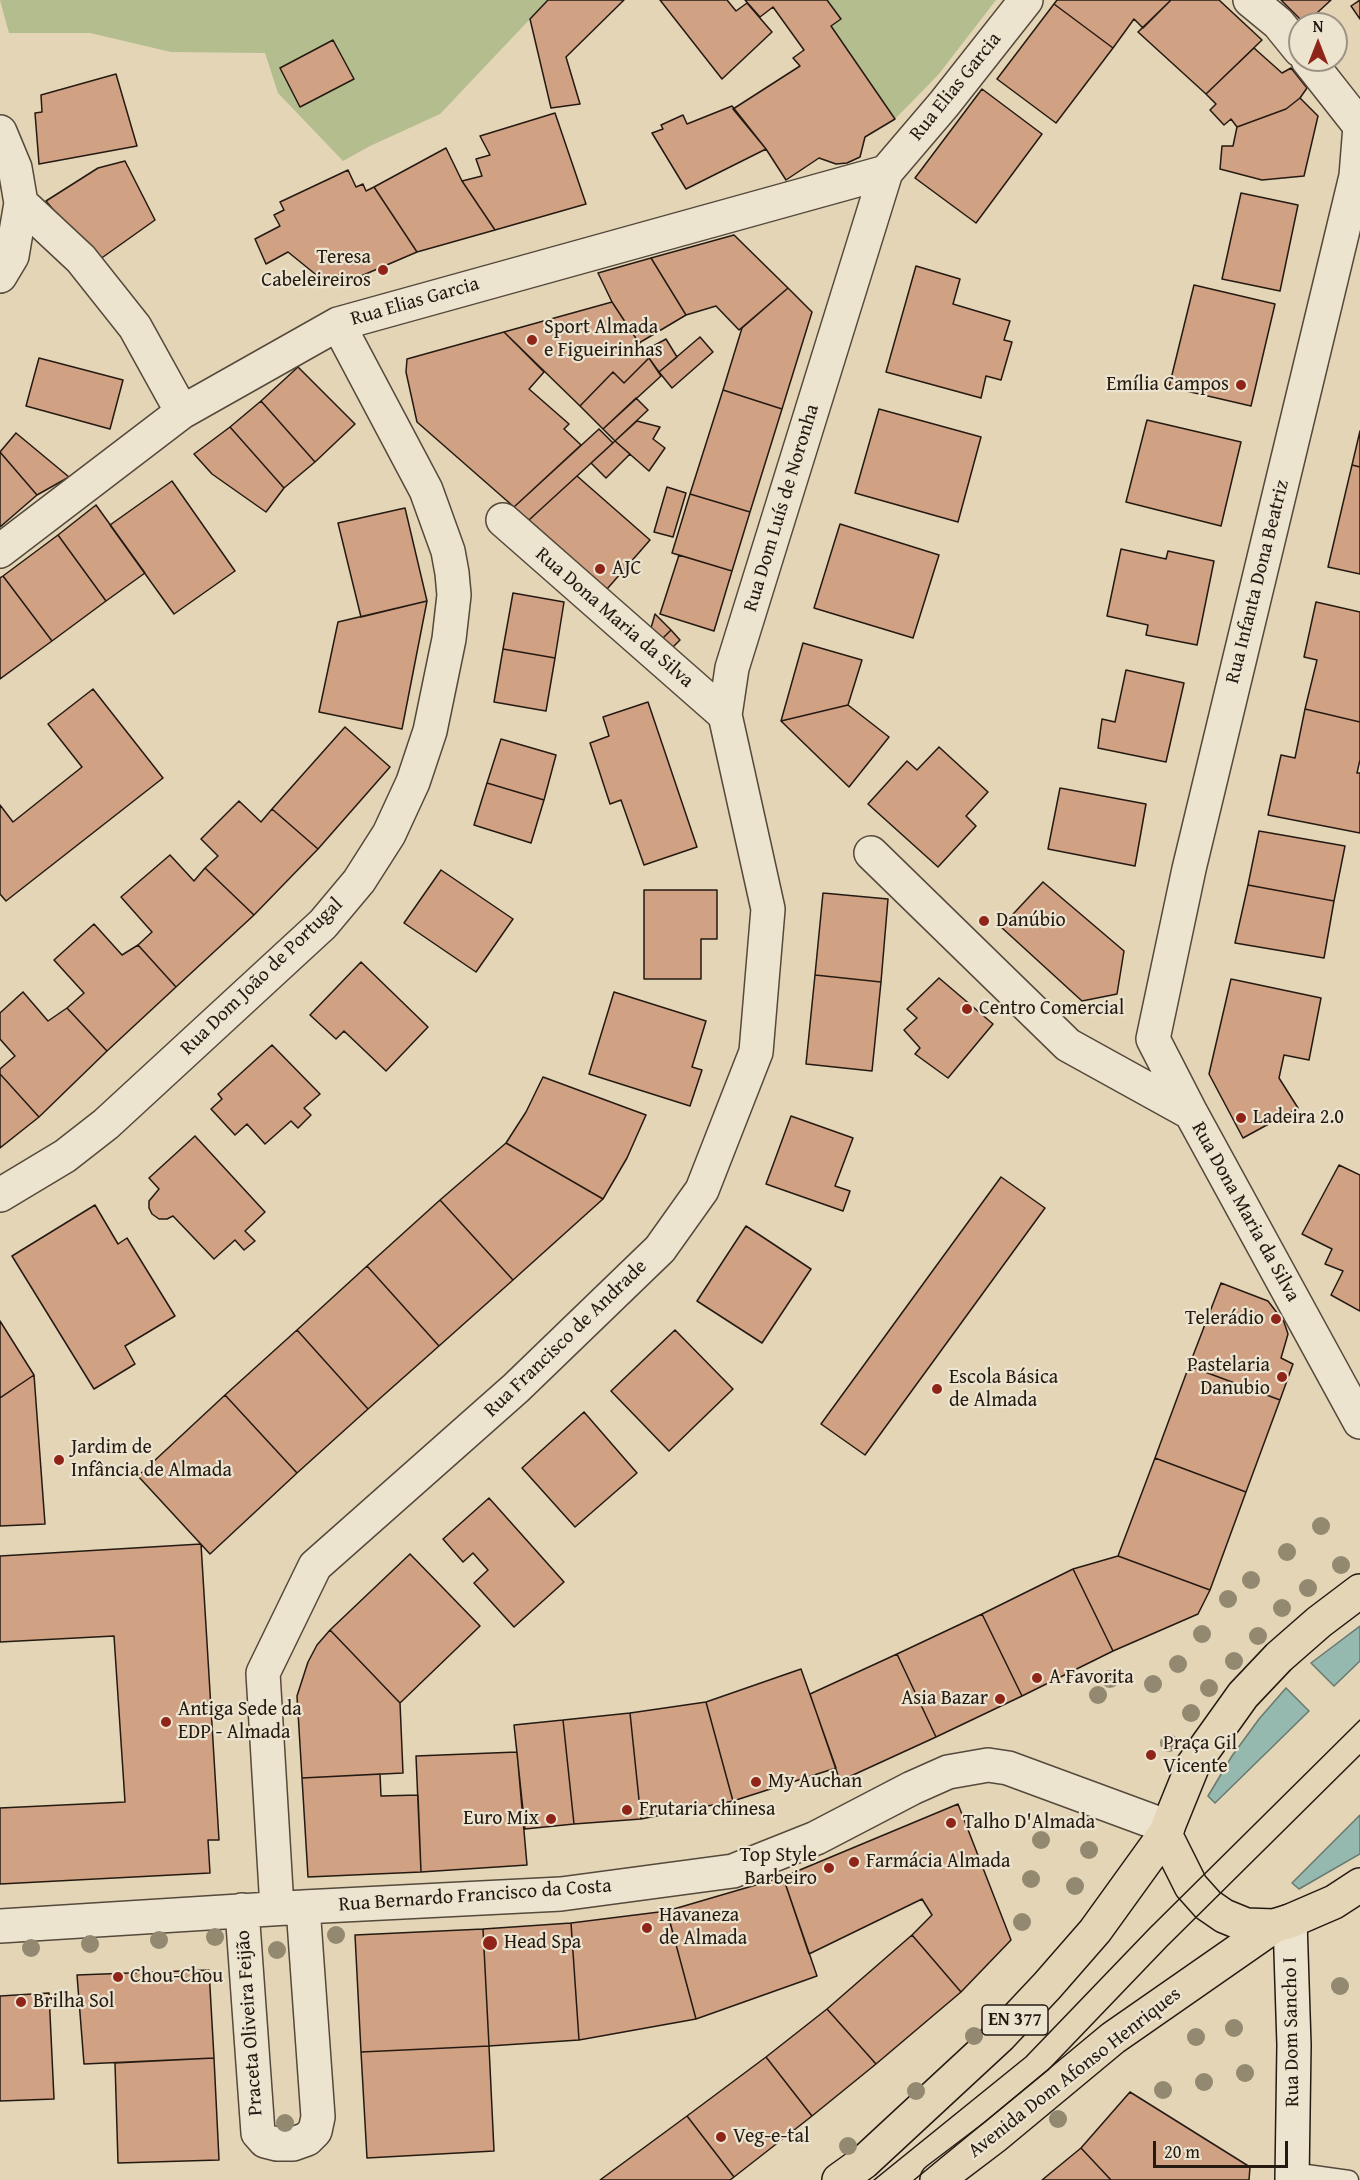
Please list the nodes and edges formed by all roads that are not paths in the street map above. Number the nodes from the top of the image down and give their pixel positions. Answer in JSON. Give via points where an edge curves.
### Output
{"nodes":[{"id":1,"x":1026,"y":0,"type":"edge"},
{"id":2,"x":1250,"y":0,"type":"edge"},
{"id":3,"x":1288,"y":35,"type":"edge"},
{"id":4,"x":1317,"y":72,"type":"edge"},
{"id":5,"x":1360,"y":126,"type":"edge"},
{"id":6,"x":0,"y":132,"type":"edge"},
{"id":7,"x":886,"y":172,"type":"junction"},
{"id":8,"x":21,"y":203,"type":"junction"},
{"id":9,"x":0,"y":276,"type":"edge"},
{"id":10,"x":845,"y":303,"type":"joint"},
{"id":11,"x":338,"y":324,"type":"junction"},
{"id":12,"x":182,"y":412,"type":"junction"},
{"id":13,"x":503,"y":520,"type":"dead end"},
{"id":14,"x":0,"y":551,"type":"edge"},
{"id":15,"x":725,"y":715,"type":"junction"},
{"id":16,"x":871,"y":853,"type":"dead end"},
{"id":17,"x":1191,"y":1113,"type":"junction"},
{"id":18,"x":0,"y":1195,"type":"edge"},
{"id":19,"x":1360,"y":1422,"type":"edge"},
{"id":20,"x":1360,"y":1591,"type":"edge"},
{"id":21,"x":1166,"y":1831,"type":"junction"},
{"id":22,"x":1360,"y":1885,"type":"edge"},
{"id":23,"x":290,"y":1907,"type":"junction"},
{"id":24,"x":242,"y":1910,"type":"junction"},
{"id":25,"x":1282,"y":1924,"type":"junction"},
{"id":26,"x":0,"y":1926,"type":"edge"},
{"id":27,"x":1292,"y":2176,"type":"edge"},
{"id":28,"x":839,"y":2180,"type":"edge"},
{"id":29,"x":937,"y":2180,"type":"edge"},
{"id":30,"x":1349,"y":2180,"type":"edge"}],
"edges":[{"from":1,"to":7,"type":"street","name":"Rua Elias Garcia"},
{"from":2,"to":3,"type":"street"},
{"from":4,"to":5,"type":"street","name":"Rua Infanta Dona Beatriz"},
{"from":5,"to":17,"type":"street","name":"Rua Infanta Dona Beatriz","via":[[1356,176],[1189,869],[1153,1039]]},
{"from":6,"to":8,"type":"street","via":[[15,168]]},
{"from":7,"to":10,"type":"street","name":"Rua Elias Garcia"},
{"from":7,"to":11,"type":"street","name":"Rua Elias Garcia"},
{"from":8,"to":9,"type":"street","via":[[12,256]]},
{"from":8,"to":12,"type":"street","via":[[81,259],[135,327]]},
{"from":10,"to":15,"type":"street","name":"Rua Dom Luís de Noronha","via":[[732,668]]},
{"from":11,"to":12,"type":"street","name":"Rua Elias Garcia"},
{"from":11,"to":18,"type":"street","name":"Rua Dom João de Portugal","via":[[426,490],[452,573],[449,639],[430,731],[413,783],[389,834],[359,881],[323,924],[106,1124],[65,1156]]},
{"from":12,"to":14,"type":"street","name":"Rua Elias Garcia"},
{"from":13,"to":15,"type":"street","name":"Rua Dona Maria da Silva"},
{"from":15,"to":23,"type":"street","name":"Rua Francisco de Andrade","via":[[768,909],[756,1052],[702,1190],[660,1249],[516,1388],[315,1566],[263,1673]]},
{"from":16,"to":17,"type":"street","name":"Rua Dona Maria da Silva","via":[[1068,1045]]},
{"from":17,"to":19,"type":"street","name":"Rua Dona Maria da Silva"},
{"from":20,"to":21,"type":"main road","number":"EN 377","via":[[1279,1656],[1243,1695],[1193,1765]]},
{"from":21,"to":23,"type":"street","name":"Rua Bernardo Francisco da Costa","via":[[1008,1768],[988,1765],[948,1772],[816,1838],[733,1870],[561,1894]]},
{"from":21,"to":25,"type":"main road","via":[[1191,1886],[1208,1905],[1246,1925]]},
{"from":21,"to":28,"type":"main road","number":"EN 377","via":[[1095,1931],[1047,1986],[1000,2036],[864,2162]]},
{"from":22,"to":25,"type":"main road","via":[[1334,1902]]},
{"from":23,"to":24,"type":"street","name":"Rua Bernardo Francisco da Costa"},
{"from":23,"to":24,"type":"street","name":"Praceta Oliveira Feijão","via":[[318,2117],[315,2131],[293,2144],[265,2141],[258,2133]]},
{"from":24,"to":26,"type":"street","name":"Rua Bernardo Francisco da Costa"},
{"from":25,"to":27,"type":"street","name":"Rua Dom Sancho I","via":[[1294,2046]]},
{"from":25,"to":29,"type":"main road","name":"Avenida Dom Afonso Henriques","via":[[1113,2038]]},
{"from":27,"to":30,"type":"lane"}]}
